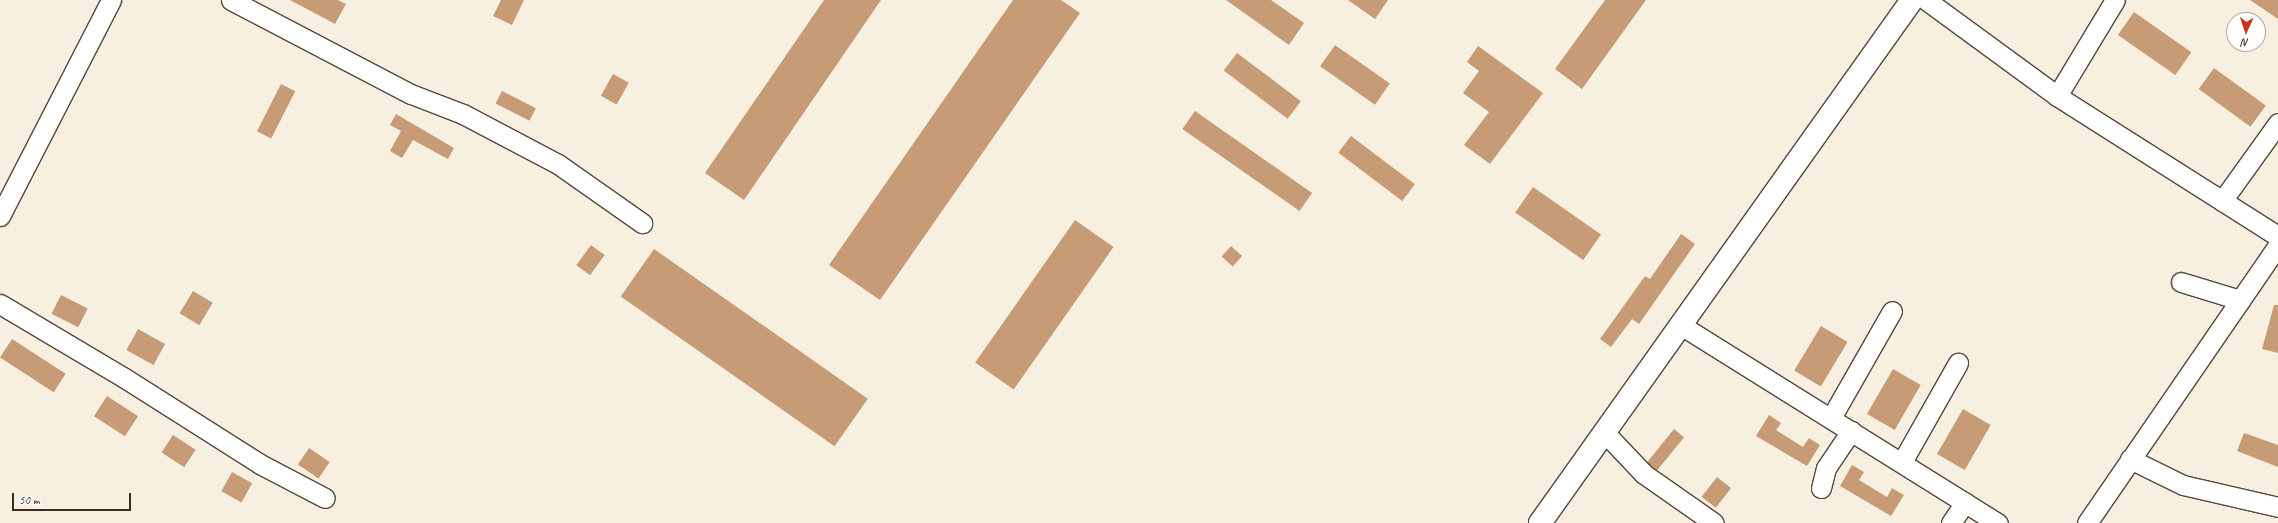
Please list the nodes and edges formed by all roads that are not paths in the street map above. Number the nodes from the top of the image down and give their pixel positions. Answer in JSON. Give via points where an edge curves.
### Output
{"nodes":[{"id":1,"x":111,"y":0,"type":"edge"},
{"id":2,"x":231,"y":0,"type":"edge"},
{"id":3,"x":1912,"y":0,"type":"edge"},
{"id":4,"x":1926,"y":0,"type":"edge"},
{"id":5,"x":2115,"y":0,"type":"edge"},
{"id":6,"x":2057,"y":96,"type":"junction"},
{"id":7,"x":2278,"y":123,"type":"edge"},
{"id":8,"x":2222,"y":200,"type":"junction"},
{"id":9,"x":0,"y":216,"type":"edge"},
{"id":10,"x":642,"y":223,"type":"dead end"},
{"id":11,"x":2278,"y":236,"type":"edge"},
{"id":12,"x":2278,"y":245,"type":"edge"},
{"id":13,"x":2181,"y":282,"type":"dead end"},
{"id":14,"x":2240,"y":300,"type":"junction"},
{"id":15,"x":0,"y":304,"type":"edge"},
{"id":16,"x":1892,"y":311,"type":"dead end"},
{"id":17,"x":1678,"y":324,"type":"junction"},
{"id":18,"x":1958,"y":363,"type":"dead end"},
{"id":19,"x":1831,"y":418,"type":"junction"},
{"id":20,"x":1851,"y":431,"type":"junction"},
{"id":21,"x":1606,"y":434,"type":"junction"},
{"id":22,"x":2130,"y":459,"type":"junction"},
{"id":23,"x":1902,"y":462,"type":"junction"},
{"id":24,"x":1821,"y":488,"type":"dead end"},
{"id":25,"x":325,"y":498,"type":"dead end"},
{"id":26,"x":1965,"y":502,"type":"junction"},
{"id":27,"x":2278,"y":507,"type":"edge"},
{"id":28,"x":1540,"y":523,"type":"edge"},
{"id":29,"x":1714,"y":523,"type":"edge"},
{"id":30,"x":1950,"y":523,"type":"edge"},
{"id":31,"x":1998,"y":523,"type":"edge"},
{"id":32,"x":2087,"y":523,"type":"edge"}],
"edges":[{"from":1,"to":9,"type":"street"},
{"from":2,"to":10,"type":"street","via":[[411,94],[463,114],[558,164]]},
{"from":3,"to":17,"type":"main road"},
{"from":4,"to":6,"type":"street"},
{"from":5,"to":6,"type":"street"},
{"from":6,"to":8,"type":"street"},
{"from":7,"to":8,"type":"street"},
{"from":8,"to":11,"type":"street"},
{"from":12,"to":14,"type":"street"},
{"from":13,"to":14,"type":"street"},
{"from":14,"to":22,"type":"street"},
{"from":15,"to":25,"type":"street","via":[[123,376],[260,464]]},
{"from":16,"to":19,"type":"street"},
{"from":17,"to":19,"type":"street"},
{"from":17,"to":21,"type":"main road"},
{"from":18,"to":23,"type":"street"},
{"from":19,"to":20,"type":"street"},
{"from":20,"to":23,"type":"street"},
{"from":20,"to":24,"type":"street","via":[[1826,468]]},
{"from":21,"to":28,"type":"main road"},
{"from":21,"to":29,"type":"street","via":[[1644,474]]},
{"from":22,"to":27,"type":"street","via":[[2183,485]]},
{"from":22,"to":32,"type":"street"},
{"from":23,"to":26,"type":"street"},
{"from":26,"to":30,"type":"street"},
{"from":26,"to":31,"type":"street"}]}
